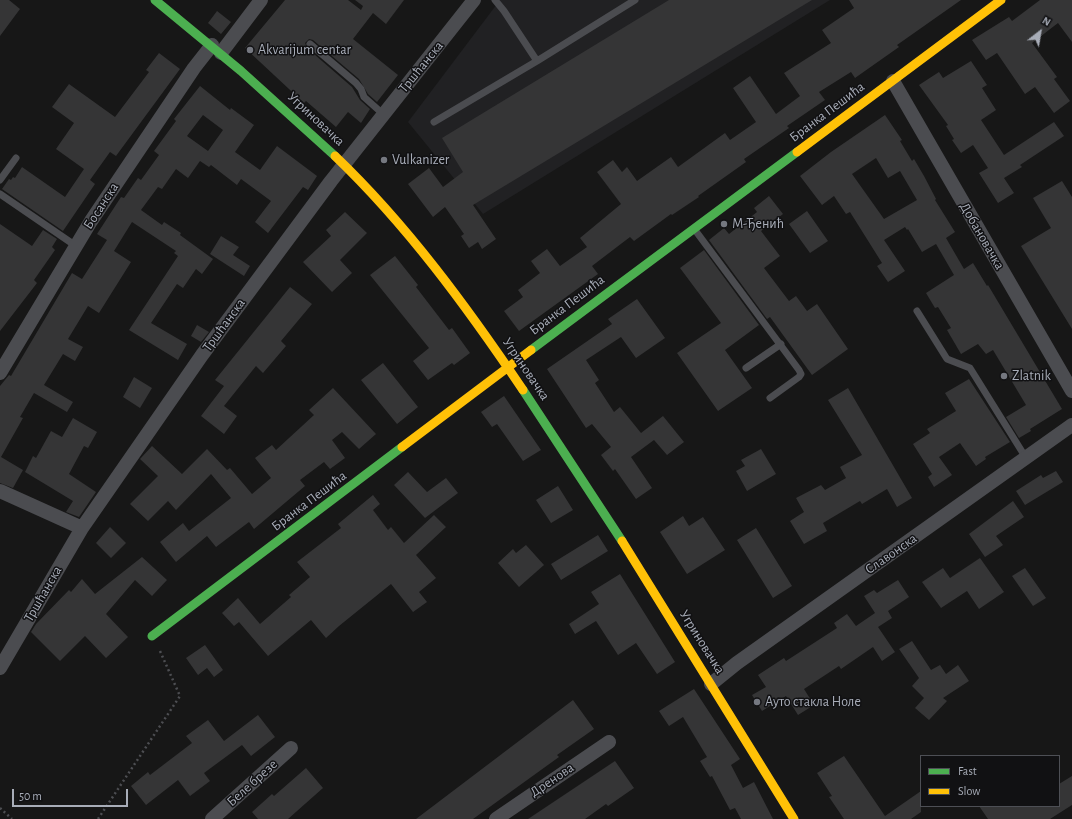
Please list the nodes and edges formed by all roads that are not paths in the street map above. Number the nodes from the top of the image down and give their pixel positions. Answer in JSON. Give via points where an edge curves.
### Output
{"nodes":[{"id":1,"x":155,"y":0,"type":"edge"},
{"id":2,"x":261,"y":0,"type":"edge"},
{"id":3,"x":474,"y":0,"type":"edge"},
{"id":4,"x":495,"y":0,"type":"edge"},
{"id":5,"x":635,"y":0,"type":"edge"},
{"id":6,"x":1001,"y":0,"type":"edge"},
{"id":7,"x":310,"y":44,"type":"dead end"},
{"id":8,"x":216,"y":49,"type":"junction"},
{"id":9,"x":537,"y":61,"type":"junction"},
{"id":10,"x":893,"y":81,"type":"junction"},
{"id":11,"x":383,"y":114,"type":"junction"},
{"id":12,"x":434,"y":122,"type":"dead end"},
{"id":13,"x":16,"y":158,"type":"dead end"},
{"id":14,"x":344,"y":164,"type":"junction"},
{"id":15,"x":0,"y":180,"type":"edge"},
{"id":16,"x":0,"y":194,"type":"edge"},
{"id":17,"x":694,"y":228,"type":"junction"},
{"id":18,"x":76,"y":246,"type":"junction"},
{"id":19,"x":917,"y":311,"type":"dead end"},
{"id":20,"x":781,"y":344,"type":"junction"},
{"id":21,"x":508,"y":367,"type":"junction"},
{"id":22,"x":746,"y":368,"type":"dead end"},
{"id":23,"x":0,"y":373,"type":"edge"},
{"id":24,"x":1072,"y":391,"type":"edge"},
{"id":25,"x":770,"y":398,"type":"dead end"},
{"id":26,"x":1072,"y":425,"type":"edge"},
{"id":27,"x":1026,"y":458,"type":"junction"},
{"id":28,"x":0,"y":491,"type":"edge"},
{"id":29,"x":82,"y":528,"type":"junction"},
{"id":30,"x":152,"y":636,"type":"road end"},
{"id":31,"x":0,"y":668,"type":"edge"},
{"id":32,"x":711,"y":684,"type":"junction"},
{"id":33,"x":609,"y":742,"type":"dead end"},
{"id":34,"x":291,"y":748,"type":"dead end"},
{"id":35,"x":212,"y":819,"type":"edge"},
{"id":36,"x":496,"y":819,"type":"edge"},
{"id":37,"x":794,"y":819,"type":"edge"}],
"edges":[{"from":1,"to":8,"type":"street","name":"Угриновачка"},
{"from":2,"to":8,"type":"street","name":"Босанска"},
{"from":3,"to":11,"type":"street","name":"Тршћанска"},
{"from":4,"to":9,"type":"lane"},
{"from":5,"to":9,"type":"lane"},
{"from":6,"to":10,"type":"street","name":"Бранка Пешића"},
{"from":7,"to":11,"type":"lane","via":[[356,83],[364,97]]},
{"from":8,"to":14,"type":"street","name":"Угриновачка"},
{"from":8,"to":18,"type":"street","name":"Босанска","via":[[190,74]]},
{"from":9,"to":12,"type":"lane"},
{"from":10,"to":17,"type":"street","name":"Бранка Пешића"},
{"from":10,"to":24,"type":"street","name":"Добановачка"},
{"from":11,"to":14,"type":"street","name":"Тршћанска"},
{"from":13,"to":15,"type":"lane"},
{"from":14,"to":21,"type":"street","name":"Угриновачка","via":[[410,238]]},
{"from":14,"to":29,"type":"street","name":"Тршћанска","via":[[202,355]]},
{"from":16,"to":18,"type":"lane"},
{"from":17,"to":20,"type":"lane"},
{"from":17,"to":21,"type":"street","name":"Бранка Пешића"},
{"from":18,"to":23,"type":"street","name":"Босанска"},
{"from":19,"to":27,"type":"lane","via":[[947,359],[970,368]]},
{"from":20,"to":22,"type":"lane"},
{"from":20,"to":25,"type":"lane","via":[[801,374]]},
{"from":21,"to":30,"type":"street","name":"Бранка Пешића"},
{"from":21,"to":32,"type":"street","name":"Угриновачка","via":[[638,564]]},
{"from":26,"to":27,"type":"street","name":"Славонска"},
{"from":27,"to":32,"type":"street","name":"Славонска"},
{"from":28,"to":29,"type":"street"},
{"from":29,"to":31,"type":"street","name":"Тршћанска"},
{"from":32,"to":37,"type":"street","name":"Угриновачка"},
{"from":33,"to":36,"type":"street","name":"Дренова"},
{"from":34,"to":35,"type":"street","name":"Беле брезе"}]}
